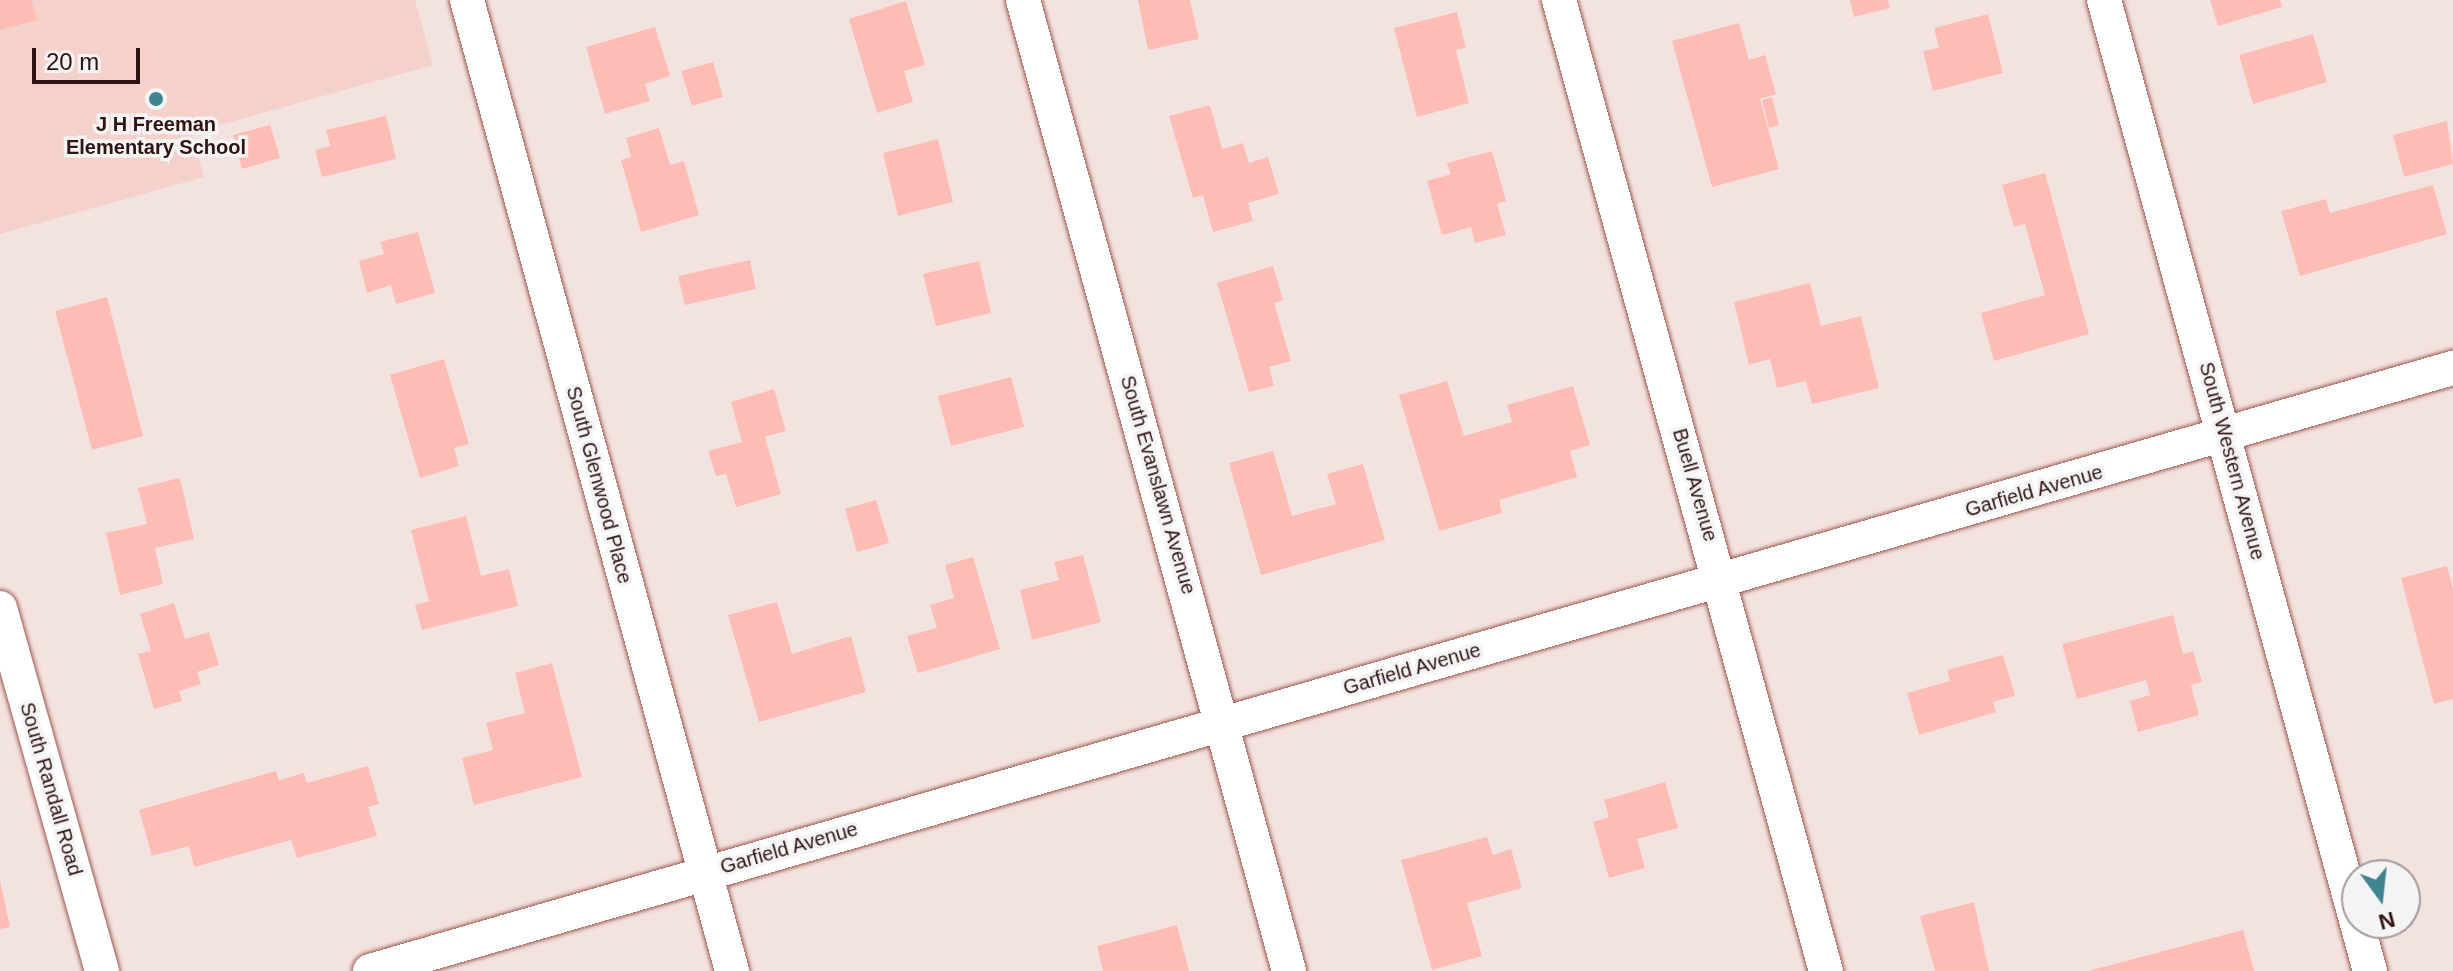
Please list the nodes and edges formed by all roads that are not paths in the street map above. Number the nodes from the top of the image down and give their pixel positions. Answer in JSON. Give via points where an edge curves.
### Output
{"nodes":[{"id":1,"x":467,"y":0,"type":"edge"},
{"id":2,"x":1023,"y":0,"type":"edge"},
{"id":3,"x":1559,"y":0,"type":"edge"},
{"id":4,"x":2104,"y":0,"type":"edge"},
{"id":5,"x":2453,"y":368,"type":"edge"},
{"id":6,"x":2226,"y":436,"type":"junction"},
{"id":7,"x":1722,"y":581,"type":"junction"},
{"id":8,"x":0,"y":608,"type":"edge"},
{"id":9,"x":1224,"y":723,"type":"junction"},
{"id":10,"x":705,"y":872,"type":"junction"},
{"id":11,"x":102,"y":971,"type":"edge"},
{"id":12,"x":370,"y":971,"type":"edge"},
{"id":13,"x":732,"y":971,"type":"edge"},
{"id":14,"x":1289,"y":971,"type":"edge"},
{"id":15,"x":1826,"y":971,"type":"edge"},
{"id":16,"x":2370,"y":971,"type":"edge"}],
"edges":[{"from":1,"to":10,"type":"street","name":"South Glenwood Place"},
{"from":2,"to":9,"type":"street","name":"South Evanslawn Avenue"},
{"from":3,"to":7,"type":"street","name":"Buell Avenue"},
{"from":4,"to":6,"type":"street","name":"South Western Avenue"},
{"from":5,"to":6,"type":"street","name":"Garfield Avenue"},
{"from":6,"to":7,"type":"street","name":"Garfield Avenue"},
{"from":6,"to":16,"type":"street","name":"South Western Avenue"},
{"from":7,"to":9,"type":"street","name":"Garfield Avenue"},
{"from":7,"to":15,"type":"street","name":"Buell Avenue"},
{"from":8,"to":11,"type":"street","name":"South Randall Road"},
{"from":9,"to":10,"type":"street","name":"Garfield Avenue"},
{"from":9,"to":14,"type":"street","name":"South Evanslawn Avenue"},
{"from":10,"to":12,"type":"street","name":"Garfield Avenue"},
{"from":10,"to":13,"type":"street","name":"South Glenwood Place"}]}
